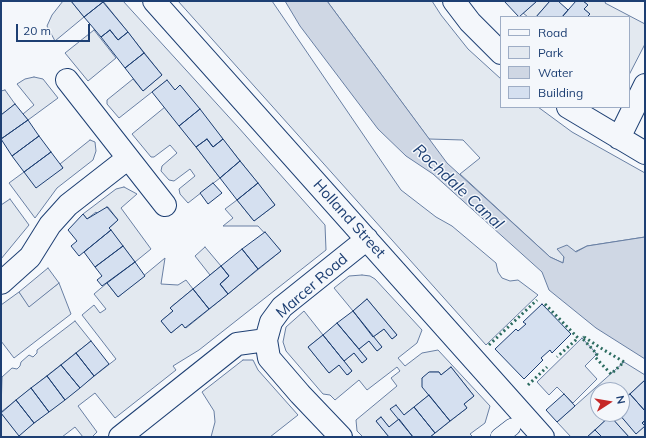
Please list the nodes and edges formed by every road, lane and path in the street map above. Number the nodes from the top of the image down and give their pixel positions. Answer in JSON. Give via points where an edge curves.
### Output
{"nodes":[{"id":1,"x":154,"y":1,"type":"edge"},
{"id":2,"x":454,"y":1,"type":"edge"},
{"id":3,"x":500,"y":52,"type":"edge"},
{"id":4,"x":67,"y":80,"type":"dead end"},
{"id":5,"x":645,"y":85,"type":"edge"},
{"id":6,"x":570,"y":108,"type":"edge"},
{"id":7,"x":619,"y":138,"type":"junction"},
{"id":8,"x":645,"y":153,"type":"edge"},
{"id":9,"x":127,"y":159,"type":"junction"},
{"id":10,"x":166,"y":205,"type":"dead end"},
{"id":11,"x":367,"y":239,"type":"junction"},
{"id":12,"x":1,"y":283,"type":"edge"},
{"id":13,"x":266,"y":340,"type":"junction"},
{"id":14,"x":512,"y":426,"type":"dead end"},
{"id":15,"x":120,"y":437,"type":"edge"},
{"id":16,"x":341,"y":437,"type":"edge"},
{"id":17,"x":499,"y":437,"type":"edge"},
{"id":18,"x":543,"y":437,"type":"edge"}],
"edges":[{"from":1,"to":11,"type":"street","name":"Holland Street"},
{"from":2,"to":3,"type":"street","via":[[470,22]]},
{"from":4,"to":9,"type":"street"},
{"from":5,"to":7,"type":"street"},
{"from":6,"to":7,"type":"street"},
{"from":7,"to":8,"type":"street"},
{"from":9,"to":10,"type":"street"},
{"from":9,"to":12,"type":"street","via":[[68,205],[50,225],[30,257]]},
{"from":11,"to":13,"type":"street","name":"Marcer Road","via":[[282,307],[271,322]]},
{"from":11,"to":18,"type":"street","name":"Holland Street"},
{"from":13,"to":15,"type":"street","via":[[237,344]]},
{"from":13,"to":16,"type":"street","via":[[270,358]]},
{"from":14,"to":17,"type":"street"}]}
